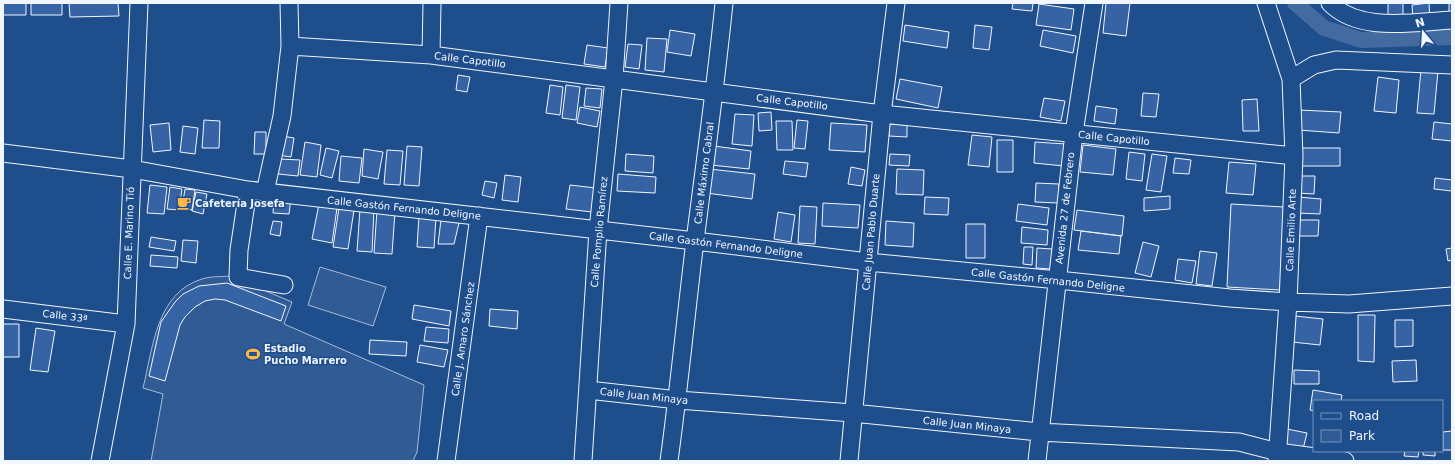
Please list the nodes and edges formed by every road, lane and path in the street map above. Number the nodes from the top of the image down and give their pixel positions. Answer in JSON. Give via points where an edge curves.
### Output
{"nodes":[{"id":1,"x":139,"y":3,"type":"edge"},
{"id":2,"x":289,"y":3,"type":"edge"},
{"id":3,"x":432,"y":3,"type":"edge"},
{"id":4,"x":619,"y":3,"type":"edge"},
{"id":5,"x":724,"y":3,"type":"edge"},
{"id":6,"x":896,"y":3,"type":"edge"},
{"id":7,"x":1094,"y":3,"type":"edge"},
{"id":8,"x":1266,"y":3,"type":"edge"},
{"id":9,"x":1330,"y":3,"type":"edge"},
{"id":10,"x":1452,"y":20,"type":"edge"},
{"id":11,"x":290,"y":46,"type":"junction"},
{"id":12,"x":431,"y":55,"type":"junction"},
{"id":13,"x":1452,"y":65,"type":"edge"},
{"id":14,"x":614,"y":79,"type":"junction"},
{"id":15,"x":1291,"y":79,"type":"junction"},
{"id":16,"x":715,"y":92,"type":"junction"},
{"id":17,"x":882,"y":114,"type":"junction"},
{"id":18,"x":1074,"y":133,"type":"junction"},
{"id":19,"x":3,"y":152,"type":"edge"},
{"id":20,"x":1294,"y":156,"type":"junction"},
{"id":21,"x":132,"y":169,"type":"junction"},
{"id":22,"x":257,"y":191,"type":"junction"},
{"id":23,"x":479,"y":216,"type":"junction"},
{"id":24,"x":598,"y":230,"type":"junction"},
{"id":25,"x":695,"y":241,"type":"junction"},
{"id":26,"x":868,"y":262,"type":"junction"},
{"id":27,"x":1058,"y":280,"type":"junction"},
{"id":28,"x":284,"y":285,"type":"dead end"},
{"id":29,"x":1452,"y":296,"type":"edge"},
{"id":30,"x":1288,"y":302,"type":"junction"},
{"id":31,"x":3,"y":309,"type":"edge"},
{"id":32,"x":126,"y":324,"type":"junction"},
{"id":33,"x":588,"y":390,"type":"junction"},
{"id":34,"x":678,"y":400,"type":"junction"},
{"id":35,"x":853,"y":413,"type":"junction"},
{"id":36,"x":1040,"y":432,"type":"junction"},
{"id":37,"x":1277,"y":456,"type":"edge"},
{"id":38,"x":100,"y":461,"type":"edge"},
{"id":39,"x":446,"y":461,"type":"edge"},
{"id":40,"x":583,"y":461,"type":"edge"},
{"id":41,"x":669,"y":461,"type":"edge"},
{"id":42,"x":849,"y":461,"type":"edge"},
{"id":43,"x":1037,"y":461,"type":"edge"},
{"id":44,"x":1345,"y":461,"type":"edge"}],
"edges":[{"from":1,"to":21,"type":"street","name":"Calle E. Marino Tió"},
{"from":2,"to":11,"type":"street"},
{"from":3,"to":12,"type":"street"},
{"from":4,"to":14,"type":"street","name":"Calle Pomplio Ramírez"},
{"from":5,"to":16,"type":"street","name":"Calle Máximo Cabral"},
{"from":6,"to":17,"type":"street","name":"Calle Juan Pablo Duarte"},
{"from":7,"to":18,"type":"street","name":"Avenida 27 de Febrero"},
{"from":8,"to":15,"type":"street","name":"Calle Emilio Arte"},
{"from":9,"to":10,"type":"street","via":[[1358,20],[1390,24]]},
{"from":11,"to":12,"type":"street","name":"Calle Capotillo"},
{"from":11,"to":22,"type":"street","via":[[282,116]]},
{"from":12,"to":14,"type":"street","name":"Calle Capotillo"},
{"from":13,"to":15,"type":"street","via":[[1336,60],[1314,65]]},
{"from":14,"to":16,"type":"street","name":"Calle Capotillo"},
{"from":14,"to":24,"type":"street","name":"Calle Pomplio Ramírez"},
{"from":15,"to":20,"type":"street","name":"Calle Emilio Arte"},
{"from":16,"to":17,"type":"street","name":"Calle Capotillo"},
{"from":16,"to":25,"type":"street","name":"Calle Máximo Cabral"},
{"from":17,"to":18,"type":"street","name":"Calle Capotillo"},
{"from":17,"to":26,"type":"street","name":"Calle Juan Pablo Duarte"},
{"from":18,"to":20,"type":"street","name":"Calle Capotillo"},
{"from":18,"to":27,"type":"street","name":"Avenida 27 de Febrero"},
{"from":19,"to":21,"type":"street","name":"Calle Gastón Fernando Deligne"},
{"from":20,"to":30,"type":"street","name":"Calle Emilio Arte"},
{"from":21,"to":22,"type":"street","name":"Calle Gastón Fernando Deligne"},
{"from":21,"to":32,"type":"street","name":"Calle E. Marino Tió"},
{"from":22,"to":23,"type":"street","name":"Calle Gastón Fernando Deligne"},
{"from":22,"to":28,"type":"street","via":[[239,250],[238,277]]},
{"from":23,"to":24,"type":"street","name":"Calle Gastón Fernando Deligne"},
{"from":23,"to":39,"type":"street","name":"Calle J. Amaro Sánchez"},
{"from":24,"to":25,"type":"street","name":"Calle Gastón Fernando Deligne"},
{"from":24,"to":33,"type":"street","name":"Calle Pomplio Ramírez"},
{"from":25,"to":26,"type":"street","name":"Calle Gastón Fernando Deligne"},
{"from":25,"to":34,"type":"street","name":"Calle Máximo Cabral"},
{"from":26,"to":27,"type":"street","name":"Calle Gastón Fernando Deligne"},
{"from":26,"to":35,"type":"street","name":"Calle Juan Pablo Duarte"},
{"from":27,"to":30,"type":"street","name":"Calle Gastón Fernando Deligne"},
{"from":27,"to":36,"type":"street","name":"Avenida 27 de Febrero"},
{"from":29,"to":30,"type":"street","name":"Calle Gastón Fernando Deligne","via":[[1349,304]]},
{"from":30,"to":37,"type":"street","name":"Calle Emilio Arte"},
{"from":31,"to":32,"type":"street","name":"Calle 33ª"},
{"from":32,"to":38,"type":"street","name":"Calle E. Marino Tió"},
{"from":33,"to":34,"type":"street","name":"Calle Juan Minaya"},
{"from":33,"to":40,"type":"street","name":"Calle Pomplio Ramírez"},
{"from":34,"to":35,"type":"street","name":"Calle Juan Minaya"},
{"from":34,"to":41,"type":"street","name":"Calle Máximo Cabral"},
{"from":35,"to":36,"type":"street","name":"Calle Juan Minaya"},
{"from":35,"to":42,"type":"street","name":"Calle Juan Pablo Duarte"},
{"from":36,"to":37,"type":"street","name":"Calle Juan Minaya","via":[[1239,442]]},
{"from":36,"to":43,"type":"street","name":"Avenida 27 de Febrero"},
{"from":37,"to":44,"type":"street","name":"Calle Juan Minaya"}]}
